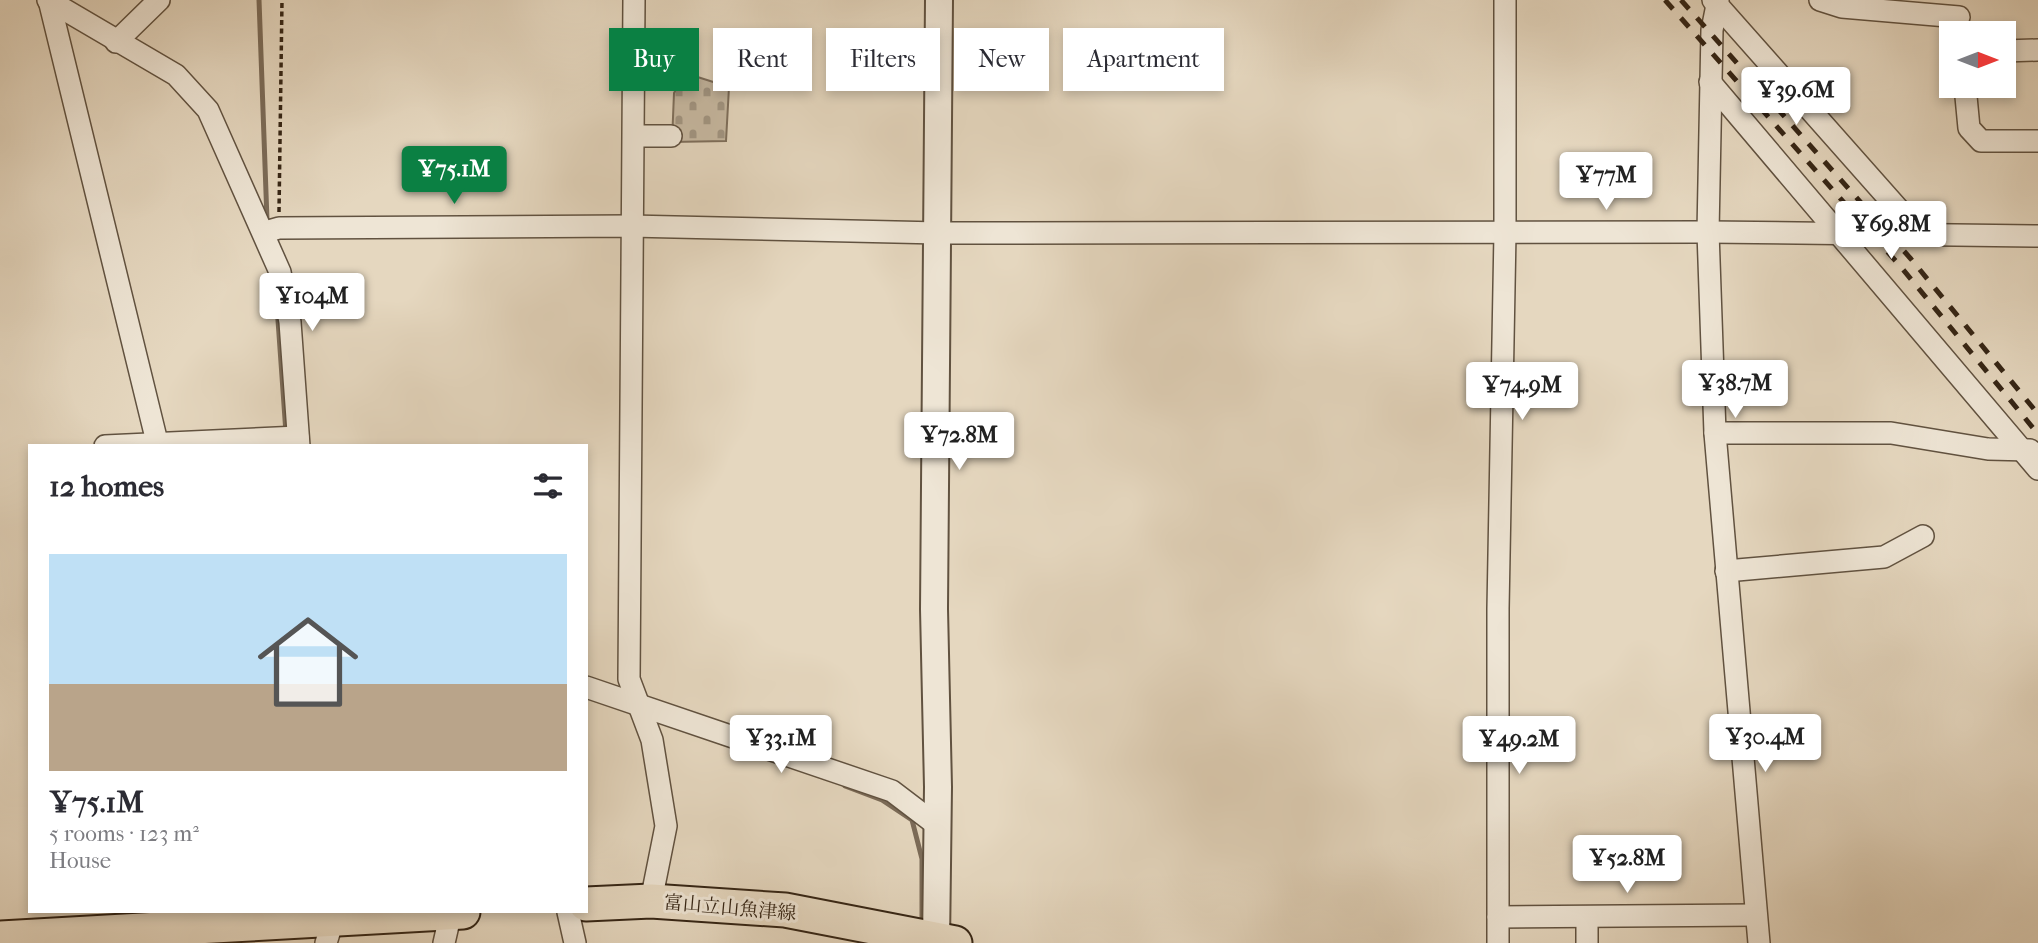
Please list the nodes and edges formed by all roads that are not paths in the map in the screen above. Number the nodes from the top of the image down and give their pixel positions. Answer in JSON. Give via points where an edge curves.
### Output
{"nodes":[{"id":1,"x":49,"y":0,"type":"edge"},
{"id":2,"x":159,"y":0,"type":"edge"},
{"id":3,"x":634,"y":0,"type":"edge"},
{"id":4,"x":939,"y":0,"type":"edge"},
{"id":5,"x":1505,"y":0,"type":"edge"},
{"id":6,"x":1820,"y":0,"type":"edge"},
{"id":7,"x":1716,"y":2,"type":"edge"},
{"id":8,"x":1961,"y":17,"type":"edge"},
{"id":9,"x":116,"y":42,"type":"junction"},
{"id":10,"x":2038,"y":50,"type":"edge"},
{"id":11,"x":2016,"y":51,"type":"edge"},
{"id":12,"x":1710,"y":82,"type":"junction"},
{"id":13,"x":1966,"y":98,"type":"edge"},
{"id":14,"x":634,"y":136,"type":"junction"},
{"id":15,"x":671,"y":136,"type":"dead end"},
{"id":16,"x":2038,"y":141,"type":"edge"},
{"id":17,"x":630,"y":226,"type":"junction"},
{"id":18,"x":272,"y":230,"type":"junction"},
{"id":19,"x":1708,"y":232,"type":"junction"},
{"id":20,"x":939,"y":233,"type":"junction"},
{"id":21,"x":1505,"y":233,"type":"junction"},
{"id":22,"x":1841,"y":234,"type":"junction"},
{"id":23,"x":1912,"y":235,"type":"junction"},
{"id":24,"x":2038,"y":236,"type":"edge"},
{"id":25,"x":1714,"y":433,"type":"junction"},
{"id":26,"x":298,"y":442,"type":"edge"},
{"id":27,"x":158,"y":444,"type":"edge"},
{"id":28,"x":205,"y":444,"type":"edge"},
{"id":29,"x":2030,"y":450,"type":"edge"},
{"id":30,"x":2038,"y":469,"type":"edge"},
{"id":31,"x":1923,"y":536,"type":"dead end"},
{"id":32,"x":1726,"y":571,"type":"junction"},
{"id":33,"x":588,"y":688,"type":"edge"},
{"id":34,"x":637,"y":702,"type":"junction"},
{"id":35,"x":938,"y":826,"type":"junction"},
{"id":36,"x":651,"y":901,"type":"junction"},
{"id":37,"x":588,"y":904,"type":"edge"},
{"id":38,"x":441,"y":913,"type":"edge"},
{"id":39,"x":451,"y":913,"type":"edge"},
{"id":40,"x":568,"y":913,"type":"edge"},
{"id":41,"x":1756,"y":915,"type":"junction"},
{"id":42,"x":1587,"y":917,"type":"junction"},
{"id":43,"x":1498,"y":918,"type":"junction"},
{"id":44,"x":343,"y":923,"type":"edge"},
{"id":45,"x":0,"y":938,"type":"edge"},
{"id":46,"x":942,"y":942,"type":"edge"},
{"id":47,"x":443,"y":943,"type":"edge"},
{"id":48,"x":575,"y":943,"type":"edge"},
{"id":49,"x":1498,"y":943,"type":"edge"},
{"id":50,"x":1587,"y":943,"type":"edge"},
{"id":51,"x":1759,"y":943,"type":"edge"}],
"edges":[{"from":1,"to":9,"type":"street"},
{"from":1,"to":27,"type":"street"},
{"from":2,"to":9,"type":"street"},
{"from":3,"to":14,"type":"street"},
{"from":4,"to":20,"type":"street"},
{"from":5,"to":21,"type":"street"},
{"from":6,"to":8,"type":"street","via":[[1842,7]]},
{"from":7,"to":12,"type":"street"},
{"from":7,"to":23,"type":"street","via":[[1907,219]]},
{"from":9,"to":18,"type":"street","via":[[176,75],[194,92]]},
{"from":10,"to":11,"type":"street"},
{"from":12,"to":19,"type":"street"},
{"from":12,"to":22,"type":"street"},
{"from":13,"to":16,"type":"street","via":[[1969,128],[1980,141]]},
{"from":14,"to":15,"type":"street"},
{"from":14,"to":17,"type":"street"},
{"from":17,"to":18,"type":"street"},
{"from":17,"to":20,"type":"street"},
{"from":17,"to":34,"type":"street","via":[[629,679]]},
{"from":18,"to":26,"type":"street","via":[[290,322]]},
{"from":19,"to":21,"type":"street"},
{"from":19,"to":22,"type":"street"},
{"from":19,"to":25,"type":"street"},
{"from":20,"to":21,"type":"street"},
{"from":20,"to":35,"type":"street","via":[[934,609]]},
{"from":21,"to":43,"type":"street"},
{"from":22,"to":23,"type":"street"},
{"from":22,"to":29,"type":"street"},
{"from":23,"to":24,"type":"street"},
{"from":25,"to":29,"type":"street","via":[[1891,433],[1988,449]]},
{"from":25,"to":32,"type":"street"},
{"from":26,"to":28,"type":"street"},
{"from":29,"to":30,"type":"street"},
{"from":31,"to":32,"type":"street","via":[[1884,558]]},
{"from":32,"to":41,"type":"street"},
{"from":33,"to":34,"type":"street"},
{"from":34,"to":35,"type":"street","via":[[892,791]]},
{"from":34,"to":36,"type":"street","via":[[652,740],[666,826]]},
{"from":35,"to":46,"type":"street"},
{"from":36,"to":37,"type":"main road","name":"富山立山魚津線"},
{"from":36,"to":46,"type":"main road","name":"富山立山魚津線","via":[[785,910]]},
{"from":38,"to":44,"type":"main road"},
{"from":39,"to":47,"type":"street"},
{"from":40,"to":48,"type":"street"},
{"from":41,"to":42,"type":"street"},
{"from":41,"to":51,"type":"street"},
{"from":42,"to":43,"type":"street"},
{"from":42,"to":50,"type":"street"},
{"from":43,"to":49,"type":"street"},
{"from":44,"to":45,"type":"main road","via":[[253,921]]}]}
